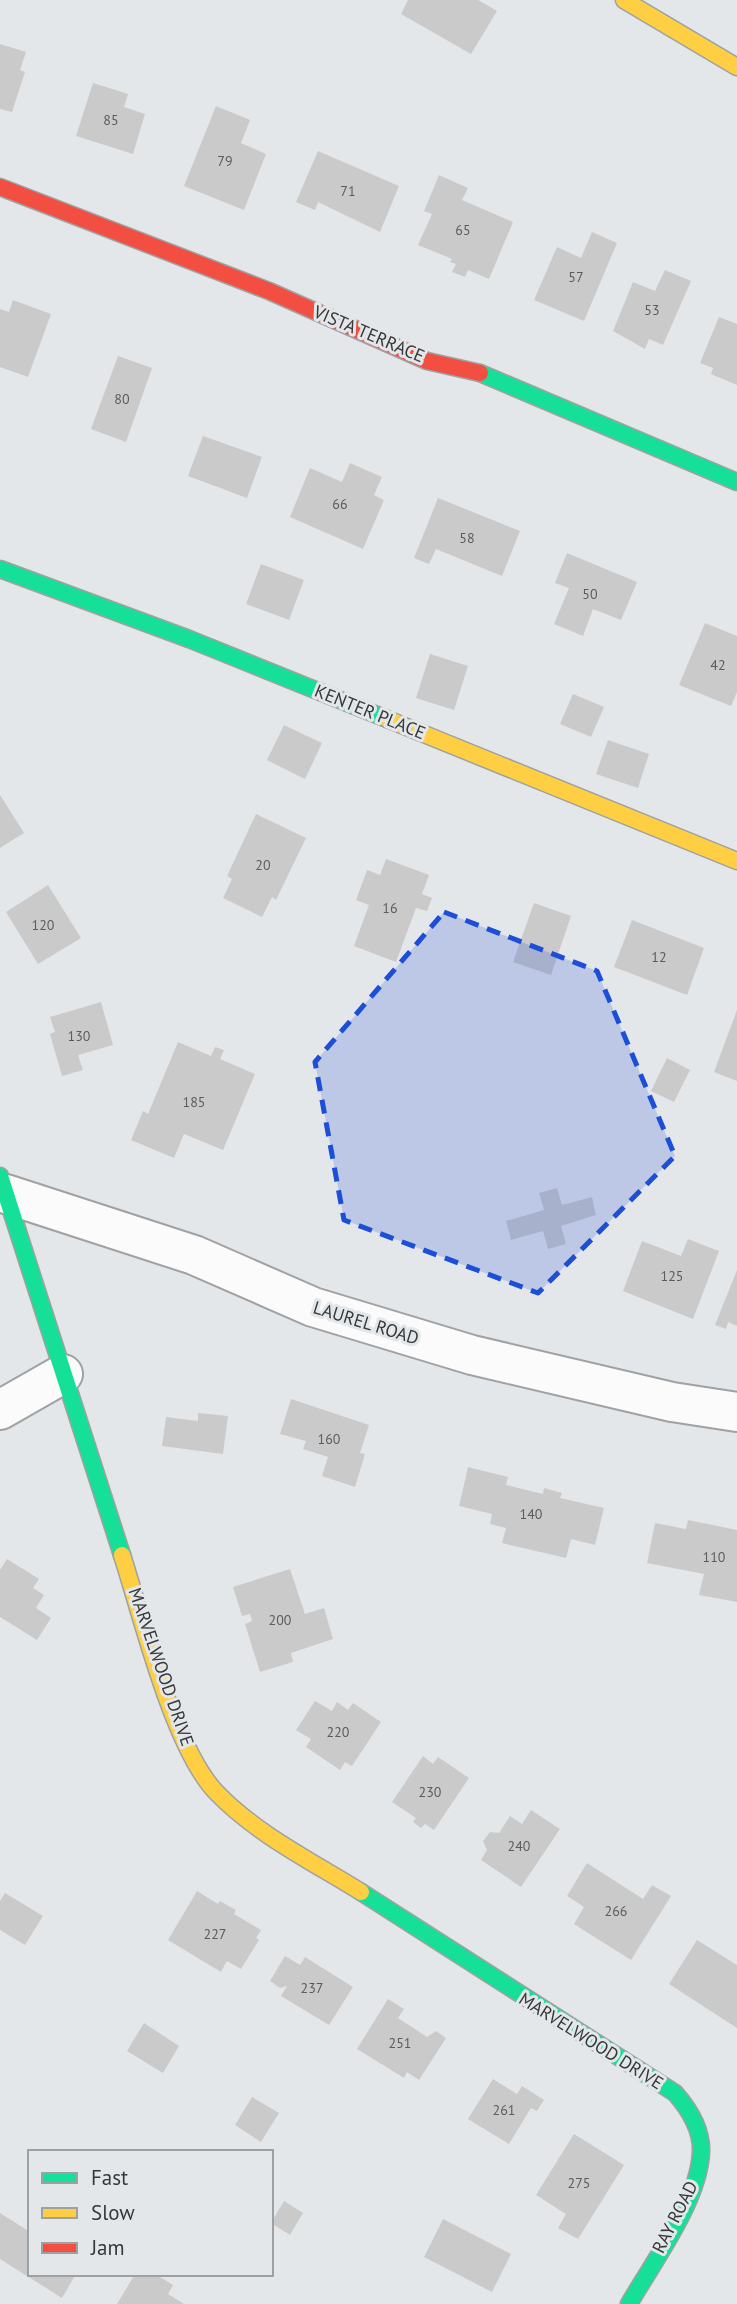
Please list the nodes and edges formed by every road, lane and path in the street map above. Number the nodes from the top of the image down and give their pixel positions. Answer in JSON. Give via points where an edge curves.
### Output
{"nodes":[{"id":1,"x":624,"y":0,"type":"edge"},
{"id":2,"x":737,"y":67,"type":"edge"},
{"id":3,"x":0,"y":187,"type":"edge"},
{"id":4,"x":737,"y":482,"type":"edge"},
{"id":5,"x":0,"y":569,"type":"edge"},
{"id":6,"x":737,"y":861,"type":"edge"},
{"id":7,"x":3,"y":1185,"type":"edge"},
{"id":8,"x":63,"y":1374,"type":"junction"},
{"id":9,"x":0,"y":1410,"type":"edge"},
{"id":10,"x":737,"y":1412,"type":"edge"},
{"id":11,"x":697,"y":2125,"type":"joint"},
{"id":12,"x":629,"y":2304,"type":"edge"}],
"edges":[{"from":1,"to":2,"type":"street"},
{"from":3,"to":4,"type":"street","name":"VISTA TERRACE","via":[[269,291],[427,361],[492,376]]},
{"from":5,"to":6,"type":"street","name":"KENTER PLACE","via":[[188,639]]},
{"from":7,"to":8,"type":"street","name":"MARVELWOOD DRIVE"},
{"from":7,"to":10,"type":"street","name":"LAUREL ROAD","via":[[194,1255],[313,1307],[472,1355],[672,1402]]},
{"from":8,"to":9,"type":"street"},
{"from":8,"to":11,"type":"street","name":"MARVELWOOD DRIVE","via":[[170,1703],[189,1750],[215,1791],[251,1822],[392,1915],[675,2093]]},
{"from":11,"to":12,"type":"street","name":"RAY ROAD","via":[[699,2169]]}]}
